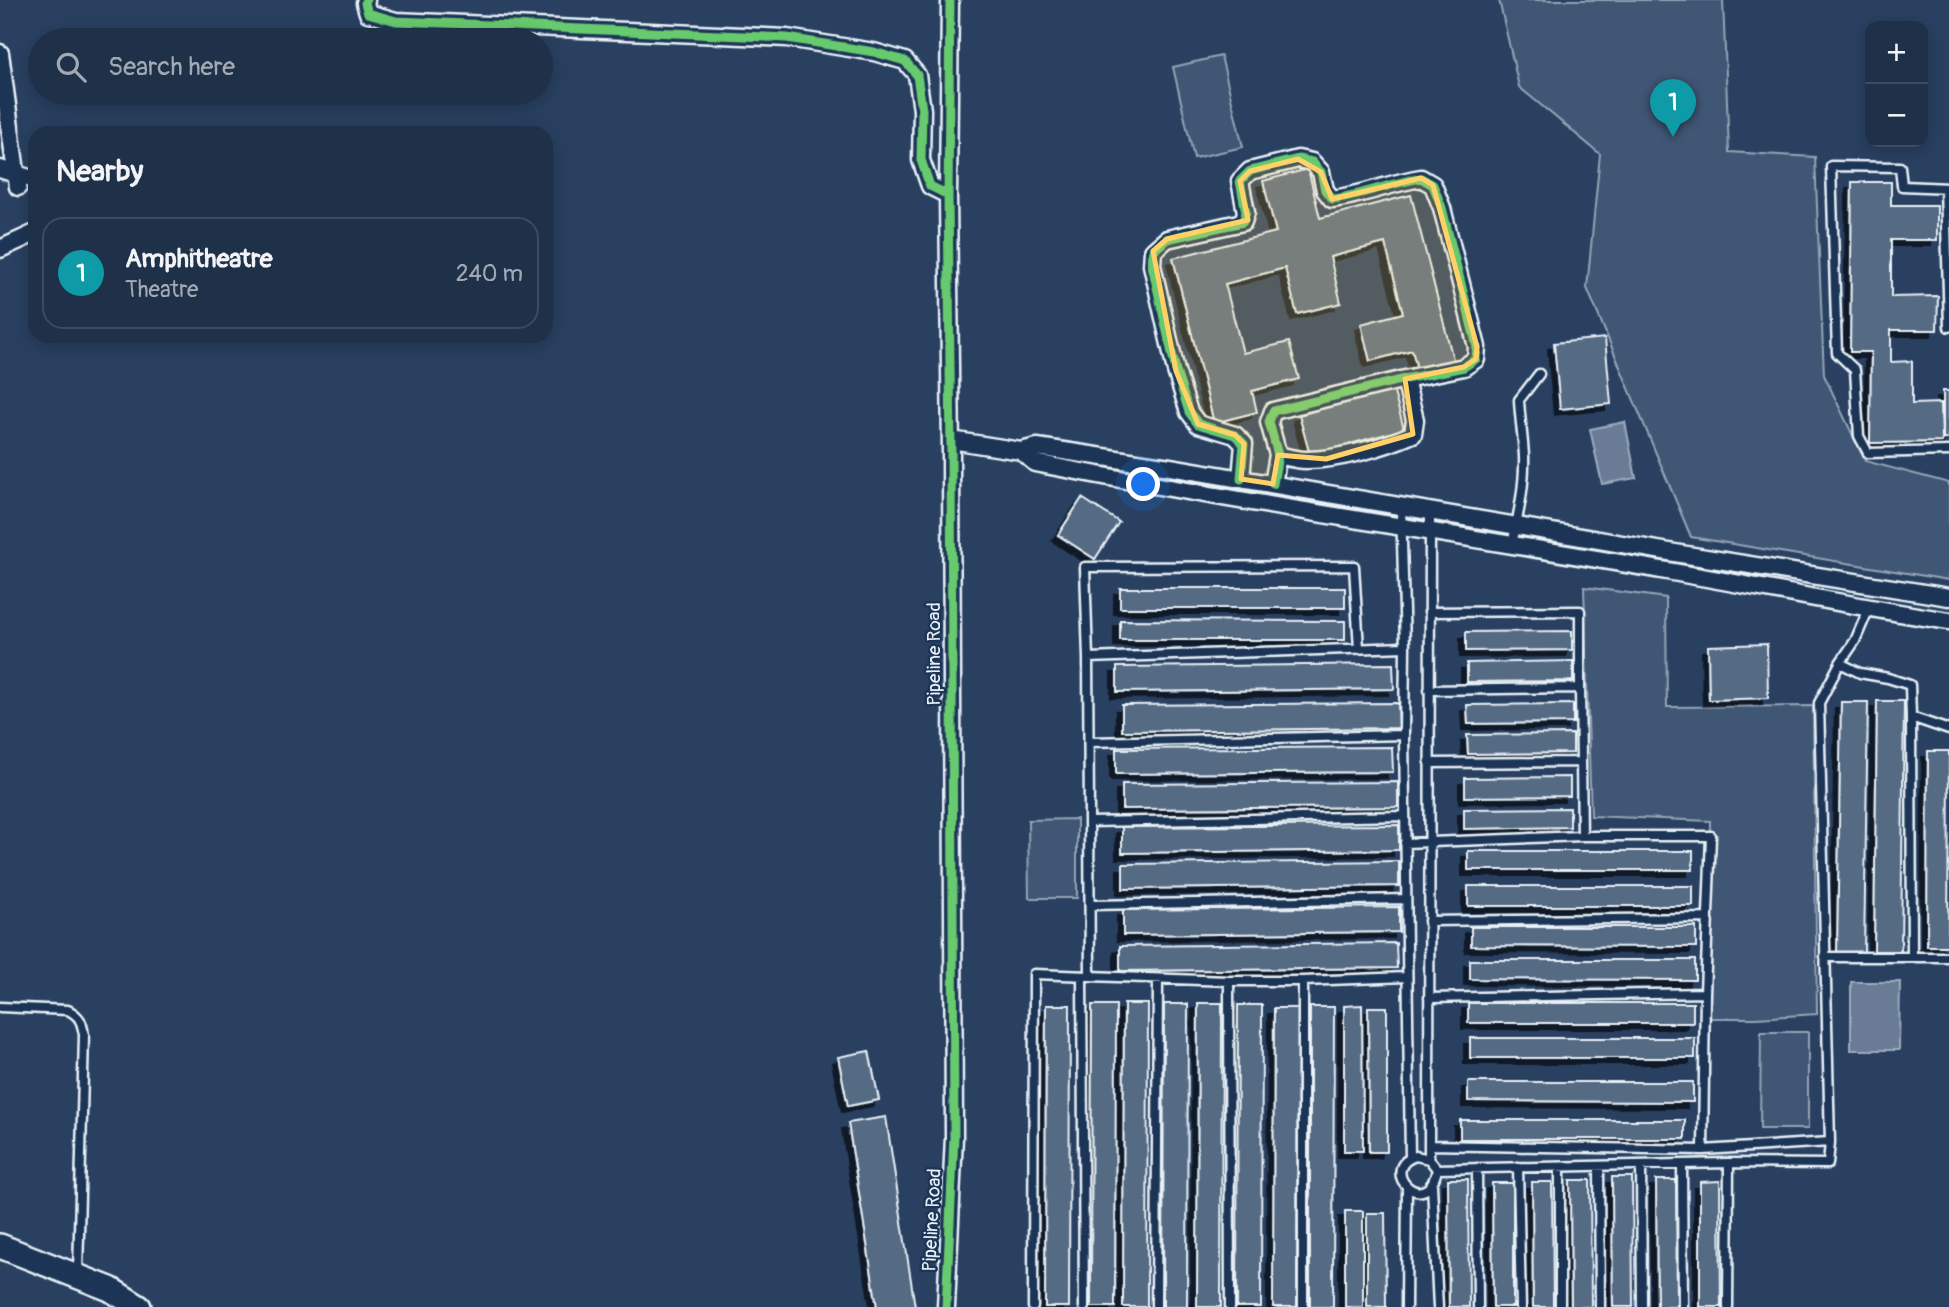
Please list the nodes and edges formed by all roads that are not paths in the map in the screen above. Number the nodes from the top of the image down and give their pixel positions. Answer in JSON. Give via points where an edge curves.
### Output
{"nodes":[{"id":1,"x":366,"y":0,"type":"edge"},
{"id":2,"x":950,"y":0,"type":"edge"},
{"id":3,"x":0,"y":53,"type":"edge"},
{"id":4,"x":0,"y":169,"type":"edge"},
{"id":5,"x":28,"y":180,"type":"edge"},
{"id":6,"x":17,"y":181,"type":"junction"},
{"id":7,"x":1947,"y":188,"type":"edge"},
{"id":8,"x":947,"y":195,"type":"junction"},
{"id":9,"x":28,"y":236,"type":"edge"},
{"id":10,"x":0,"y":249,"type":"edge"},
{"id":11,"x":1949,"y":327,"type":"edge"},
{"id":12,"x":1539,"y":374,"type":"dead end"},
{"id":13,"x":1405,"y":379,"type":"junction"},
{"id":14,"x":951,"y":440,"type":"junction"},
{"id":15,"x":1949,"y":451,"type":"edge"},
{"id":16,"x":1021,"y":452,"type":"junction"},
{"id":17,"x":1278,"y":456,"type":"junction"},
{"id":18,"x":1170,"y":467,"type":"junction"},
{"id":19,"x":1241,"y":479,"type":"junction"},
{"id":20,"x":1273,"y":484,"type":"junction"},
{"id":21,"x":1167,"y":488,"type":"junction"},
{"id":22,"x":1401,"y":506,"type":"junction"},
{"id":23,"x":1430,"y":511,"type":"junction"},
{"id":24,"x":1516,"y":526,"type":"junction"},
{"id":25,"x":1401,"y":527,"type":"junction"},
{"id":26,"x":1429,"y":532,"type":"junction"},
{"id":27,"x":1512,"y":545,"type":"junction"},
{"id":28,"x":1949,"y":597,"type":"edge"},
{"id":29,"x":1869,"y":608,"type":"junction"},
{"id":30,"x":1429,"y":612,"type":"junction"},
{"id":31,"x":1949,"y":621,"type":"edge"},
{"id":32,"x":1405,"y":647,"type":"junction"},
{"id":33,"x":1359,"y":649,"type":"junction"},
{"id":34,"x":1088,"y":658,"type":"junction"},
{"id":35,"x":1840,"y":663,"type":"junction"},
{"id":36,"x":1580,"y":688,"type":"junction"},
{"id":37,"x":1429,"y":690,"type":"junction"},
{"id":38,"x":1911,"y":718,"type":"junction"},
{"id":39,"x":1949,"y":730,"type":"edge"},
{"id":40,"x":1404,"y":734,"type":"junction"},
{"id":41,"x":1089,"y":742,"type":"junction"},
{"id":42,"x":1581,"y":762,"type":"junction"},
{"id":43,"x":1429,"y":763,"type":"junction"},
{"id":44,"x":1405,"y":816,"type":"junction"},
{"id":45,"x":1090,"y":822,"type":"junction"},
{"id":46,"x":1582,"y":835,"type":"junction"},
{"id":47,"x":1405,"y":843,"type":"junction"},
{"id":48,"x":1429,"y":843,"type":"junction"},
{"id":49,"x":1406,"y":898,"type":"junction"},
{"id":50,"x":1091,"y":905,"type":"junction"},
{"id":51,"x":1707,"y":918,"type":"junction"},
{"id":52,"x":1429,"y":920,"type":"junction"},
{"id":53,"x":1825,"y":957,"type":"junction"},
{"id":54,"x":1912,"y":957,"type":"junction"},
{"id":55,"x":1949,"y":957,"type":"edge"},
{"id":56,"x":1086,"y":976,"type":"junction"},
{"id":57,"x":1407,"y":977,"type":"junction"},
{"id":58,"x":1158,"y":979,"type":"junction"},
{"id":59,"x":1229,"y":981,"type":"junction"},
{"id":60,"x":1303,"y":981,"type":"junction"},
{"id":61,"x":1705,"y":993,"type":"junction"},
{"id":62,"x":1429,"y":998,"type":"junction"},
{"id":63,"x":0,"y":1007,"type":"edge"},
{"id":64,"x":1830,"y":1142,"type":"junction"},
{"id":65,"x":1429,"y":1145,"type":"junction"},
{"id":66,"x":1703,"y":1150,"type":"junction"},
{"id":67,"x":1410,"y":1158,"type":"junction"},
{"id":68,"x":1429,"y":1160,"type":"junction"},
{"id":69,"x":1729,"y":1163,"type":"junction"},
{"id":70,"x":1682,"y":1164,"type":"junction"},
{"id":71,"x":1641,"y":1165,"type":"junction"},
{"id":72,"x":1599,"y":1166,"type":"junction"},
{"id":73,"x":1518,"y":1167,"type":"junction"},
{"id":74,"x":1560,"y":1167,"type":"junction"},
{"id":75,"x":1477,"y":1168,"type":"junction"},
{"id":76,"x":1437,"y":1169,"type":"junction"},
{"id":77,"x":1432,"y":1185,"type":"junction"},
{"id":78,"x":1407,"y":1187,"type":"junction"},
{"id":79,"x":0,"y":1246,"type":"edge"},
{"id":80,"x":78,"y":1276,"type":"junction"},
{"id":81,"x":139,"y":1307,"type":"edge"},
{"id":82,"x":946,"y":1307,"type":"edge"},
{"id":83,"x":1033,"y":1307,"type":"edge"},
{"id":84,"x":1084,"y":1307,"type":"edge"},
{"id":85,"x":1156,"y":1307,"type":"edge"},
{"id":86,"x":1230,"y":1307,"type":"edge"},
{"id":87,"x":1303,"y":1307,"type":"edge"},
{"id":88,"x":1406,"y":1307,"type":"edge"},
{"id":89,"x":1438,"y":1307,"type":"edge"},
{"id":90,"x":1479,"y":1307,"type":"edge"},
{"id":91,"x":1521,"y":1307,"type":"edge"},
{"id":92,"x":1560,"y":1307,"type":"edge"},
{"id":93,"x":1600,"y":1307,"type":"edge"},
{"id":94,"x":1642,"y":1307,"type":"edge"},
{"id":95,"x":1683,"y":1307,"type":"edge"},
{"id":96,"x":1728,"y":1307,"type":"edge"}],
"edges":[{"from":1,"to":8,"type":"street","via":[[368,13],[396,21],[788,38],[905,61],[917,75],[921,160],[930,186]]},
{"from":2,"to":8,"type":"street","name":"Pipeline Road"},
{"from":3,"to":6,"type":"street"},
{"from":4,"to":6,"type":"street"},
{"from":5,"to":6,"type":"street"},
{"from":7,"to":11,"type":"lane"},
{"from":7,"to":15,"type":"lane","via":[[1902,186],[1900,167],[1831,166],[1837,353],[1855,370],[1859,436],[1868,453]]},
{"from":8,"to":14,"type":"street","name":"Pipeline Road"},
{"from":9,"to":10,"type":"street"},
{"from":12,"to":24,"type":"lane","via":[[1519,400],[1524,454]]},
{"from":13,"to":17,"type":"street","via":[[1273,411],[1269,422]]},
{"from":13,"to":17,"type":"street","via":[[1415,420],[1413,434],[1326,459]]},
{"from":13,"to":19,"type":"street","via":[[1464,367],[1476,359],[1477,347],[1433,185],[1421,178],[1405,180],[1332,199],[1312,162],[1298,159],[1250,171],[1240,181],[1246,212],[1243,222],[1167,239],[1153,251],[1152,265],[1189,412],[1198,424],[1235,435],[1244,444]]},
{"from":14,"to":16,"type":"street"},
{"from":14,"to":82,"type":"street","name":"Pipeline Road","via":[[954,1138]]},
{"from":16,"to":18,"type":"street","via":[[1037,447]]},
{"from":16,"to":21,"type":"street","via":[[1035,463]]},
{"from":17,"to":20,"type":"street"},
{"from":18,"to":19,"type":"street"},
{"from":18,"to":21,"type":"lane"},
{"from":19,"to":20,"type":"street"},
{"from":20,"to":22,"type":"street"},
{"from":21,"to":25,"type":"street"},
{"from":22,"to":23,"type":"street"},
{"from":22,"to":25,"type":"lane"},
{"from":23,"to":24,"type":"street"},
{"from":23,"to":26,"type":"lane"},
{"from":24,"to":27,"type":"lane"},
{"from":24,"to":28,"type":"street"},
{"from":25,"to":26,"type":"street"},
{"from":25,"to":32,"type":"lane"},
{"from":26,"to":27,"type":"street"},
{"from":26,"to":30,"type":"lane"},
{"from":27,"to":29,"type":"street"},
{"from":29,"to":31,"type":"street"},
{"from":29,"to":35,"type":"lane"},
{"from":30,"to":36,"type":"lane","via":[[1580,611]]},
{"from":30,"to":37,"type":"lane"},
{"from":32,"to":33,"type":"lane"},
{"from":32,"to":40,"type":"lane"},
{"from":33,"to":34,"type":"lane"},
{"from":33,"to":34,"type":"lane","via":[[1354,566],[1085,567]]},
{"from":34,"to":41,"type":"lane"},
{"from":35,"to":38,"type":"lane","via":[[1860,673],[1910,685]]},
{"from":35,"to":53,"type":"lane","via":[[1819,704]]},
{"from":36,"to":37,"type":"lane"},
{"from":36,"to":42,"type":"lane"},
{"from":37,"to":43,"type":"lane"},
{"from":38,"to":39,"type":"lane"},
{"from":38,"to":54,"type":"lane"},
{"from":40,"to":41,"type":"lane"},
{"from":40,"to":44,"type":"lane"},
{"from":41,"to":45,"type":"lane"},
{"from":42,"to":43,"type":"lane"},
{"from":42,"to":46,"type":"lane"},
{"from":43,"to":48,"type":"lane"},
{"from":44,"to":45,"type":"lane"},
{"from":44,"to":47,"type":"lane"},
{"from":45,"to":50,"type":"lane"},
{"from":46,"to":48,"type":"lane"},
{"from":46,"to":51,"type":"lane","via":[[1711,836]]},
{"from":47,"to":48,"type":"lane"},
{"from":47,"to":49,"type":"lane"},
{"from":48,"to":52,"type":"lane"},
{"from":49,"to":50,"type":"lane"},
{"from":49,"to":57,"type":"lane"},
{"from":50,"to":56,"type":"lane"},
{"from":51,"to":52,"type":"lane"},
{"from":51,"to":61,"type":"lane"},
{"from":52,"to":62,"type":"lane"},
{"from":53,"to":54,"type":"lane"},
{"from":53,"to":64,"type":"lane"},
{"from":54,"to":55,"type":"lane"},
{"from":56,"to":58,"type":"lane"},
{"from":56,"to":83,"type":"lane","via":[[1034,974]]},
{"from":56,"to":84,"type":"lane"},
{"from":57,"to":60,"type":"lane"},
{"from":57,"to":67,"type":"lane"},
{"from":58,"to":59,"type":"lane"},
{"from":58,"to":85,"type":"lane"},
{"from":59,"to":60,"type":"lane"},
{"from":59,"to":86,"type":"lane"},
{"from":60,"to":87,"type":"lane"},
{"from":61,"to":62,"type":"lane"},
{"from":61,"to":66,"type":"lane"},
{"from":62,"to":65,"type":"lane"},
{"from":63,"to":80,"type":"lane","via":[[68,1010],[82,1023]]},
{"from":64,"to":66,"type":"lane"},
{"from":64,"to":69,"type":"lane","via":[[1828,1164]]},
{"from":65,"to":66,"type":"lane"},
{"from":65,"to":68,"type":"lane"},
{"from":67,"to":68,"type":"lane"},
{"from":67,"to":78,"type":"lane","via":[[1401,1168]]},
{"from":68,"to":76,"type":"lane"},
{"from":69,"to":70,"type":"lane"},
{"from":69,"to":96,"type":"lane"},
{"from":70,"to":71,"type":"lane"},
{"from":70,"to":95,"type":"lane"},
{"from":71,"to":72,"type":"lane"},
{"from":71,"to":94,"type":"lane"},
{"from":72,"to":74,"type":"lane"},
{"from":72,"to":93,"type":"lane"},
{"from":73,"to":74,"type":"lane"},
{"from":73,"to":75,"type":"lane"},
{"from":73,"to":91,"type":"lane"},
{"from":74,"to":92,"type":"lane"},
{"from":75,"to":76,"type":"lane"},
{"from":75,"to":90,"type":"lane"},
{"from":76,"to":77,"type":"lane"},
{"from":77,"to":78,"type":"lane","via":[[1420,1191]]},
{"from":77,"to":89,"type":"lane"},
{"from":78,"to":88,"type":"lane"},
{"from":79,"to":80,"type":"street"},
{"from":80,"to":81,"type":"street"}]}
